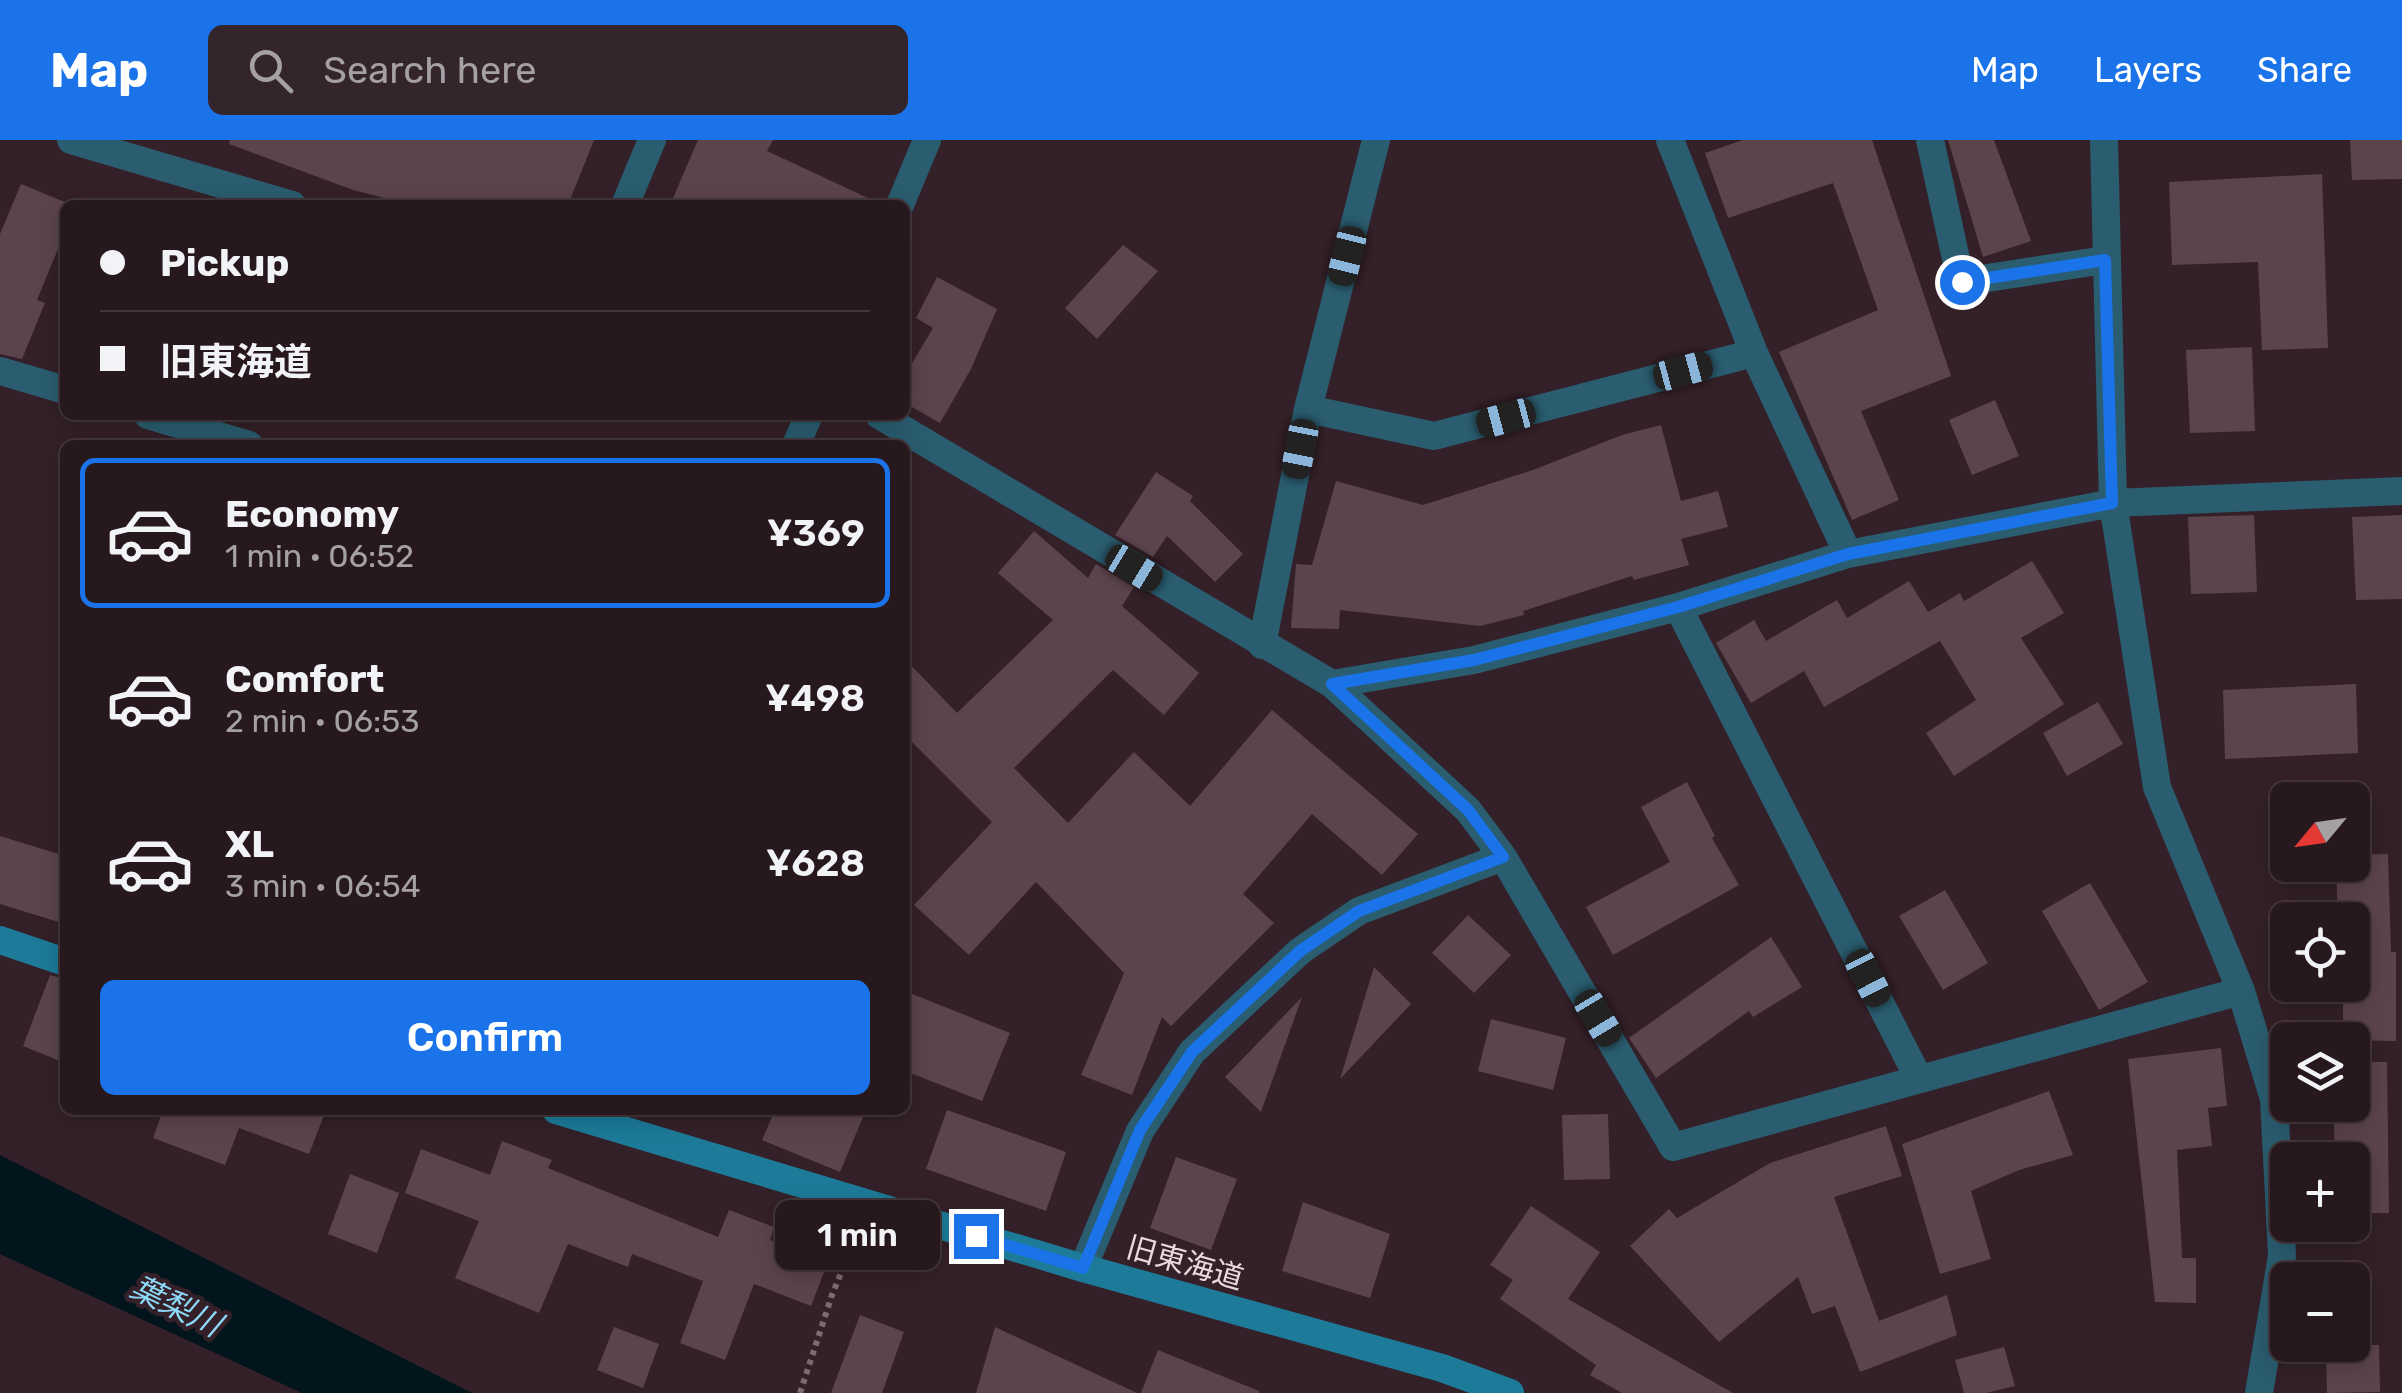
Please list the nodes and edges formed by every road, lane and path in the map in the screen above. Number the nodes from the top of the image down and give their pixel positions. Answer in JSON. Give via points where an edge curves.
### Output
{"nodes":[{"id":1,"x":72,"y":140,"type":"edge"},
{"id":2,"x":652,"y":140,"type":"edge"},
{"id":3,"x":927,"y":140,"type":"edge"},
{"id":4,"x":1376,"y":140,"type":"edge"},
{"id":5,"x":1670,"y":140,"type":"edge"},
{"id":6,"x":1930,"y":140,"type":"edge"},
{"id":7,"x":2104,"y":140,"type":"edge"},
{"id":8,"x":275,"y":200,"type":"edge"},
{"id":9,"x":626,"y":200,"type":"edge"},
{"id":10,"x":902,"y":200,"type":"edge"},
{"id":11,"x":2105,"y":260,"type":"junction"},
{"id":12,"x":1754,"y":352,"type":"junction"},
{"id":13,"x":0,"y":371,"type":"edge"},
{"id":14,"x":60,"y":389,"type":"edge"},
{"id":15,"x":1308,"y":410,"type":"junction"},
{"id":16,"x":165,"y":420,"type":"edge"},
{"id":17,"x":888,"y":420,"type":"edge"},
{"id":18,"x":232,"y":440,"type":"edge"},
{"id":19,"x":2402,"y":491,"type":"edge"},
{"id":20,"x":2112,"y":503,"type":"junction"},
{"id":21,"x":1848,"y":554,"type":"junction"},
{"id":22,"x":1678,"y":607,"type":"junction"},
{"id":23,"x":1262,"y":644,"type":"junction"},
{"id":24,"x":1332,"y":684,"type":"junction"},
{"id":25,"x":1503,"y":857,"type":"junction"},
{"id":26,"x":0,"y":940,"type":"edge"},
{"id":27,"x":60,"y":960,"type":"edge"},
{"id":28,"x":2241,"y":991,"type":"junction"},
{"id":29,"x":1919,"y":1079,"type":"junction"},
{"id":30,"x":574,"y":1115,"type":"edge"},
{"id":31,"x":868,"y":1204,"type":"junction"},
{"id":32,"x":1083,"y":1268,"type":"junction"},
{"id":33,"x":800,"y":1393,"type":"edge"},
{"id":34,"x":1510,"y":1393,"type":"edge"},
{"id":35,"x":2259,"y":1393,"type":"edge"}],
"edges":[{"from":1,"to":8,"type":"street"},
{"from":2,"to":9,"type":"street"},
{"from":3,"to":10,"type":"street"},
{"from":4,"to":15,"type":"street"},
{"from":5,"to":12,"type":"street"},
{"from":6,"to":11,"type":"street","via":[[1962,282]]},
{"from":7,"to":11,"type":"street"},
{"from":11,"to":20,"type":"street"},
{"from":12,"to":15,"type":"street","via":[[1434,436]]},
{"from":12,"to":21,"type":"street"},
{"from":13,"to":14,"type":"street"},
{"from":15,"to":23,"type":"street"},
{"from":16,"to":18,"type":"street"},
{"from":17,"to":23,"type":"street"},
{"from":19,"to":20,"type":"street"},
{"from":20,"to":21,"type":"street"},
{"from":20,"to":28,"type":"street","via":[[2158,788]]},
{"from":21,"to":22,"type":"street"},
{"from":22,"to":24,"type":"street","via":[[1474,660]]},
{"from":22,"to":29,"type":"street"},
{"from":23,"to":24,"type":"street"},
{"from":24,"to":25,"type":"street","via":[[1468,810]]},
{"from":25,"to":29,"type":"street","via":[[1674,1147]]},
{"from":25,"to":32,"type":"street","via":[[1359,911],[1300,951],[1192,1052],[1140,1130]]},
{"from":26,"to":27,"type":"main road"},
{"from":28,"to":29,"type":"street"},
{"from":28,"to":35,"type":"street","via":[[2274,1100],[2282,1256]]},
{"from":30,"to":31,"type":"main road","name":"旧東海道"},
{"from":31,"to":32,"type":"main road","name":"旧東海道"},
{"from":31,"to":33,"type":"path"},
{"from":32,"to":34,"type":"main road","name":"旧東海道"}]}
